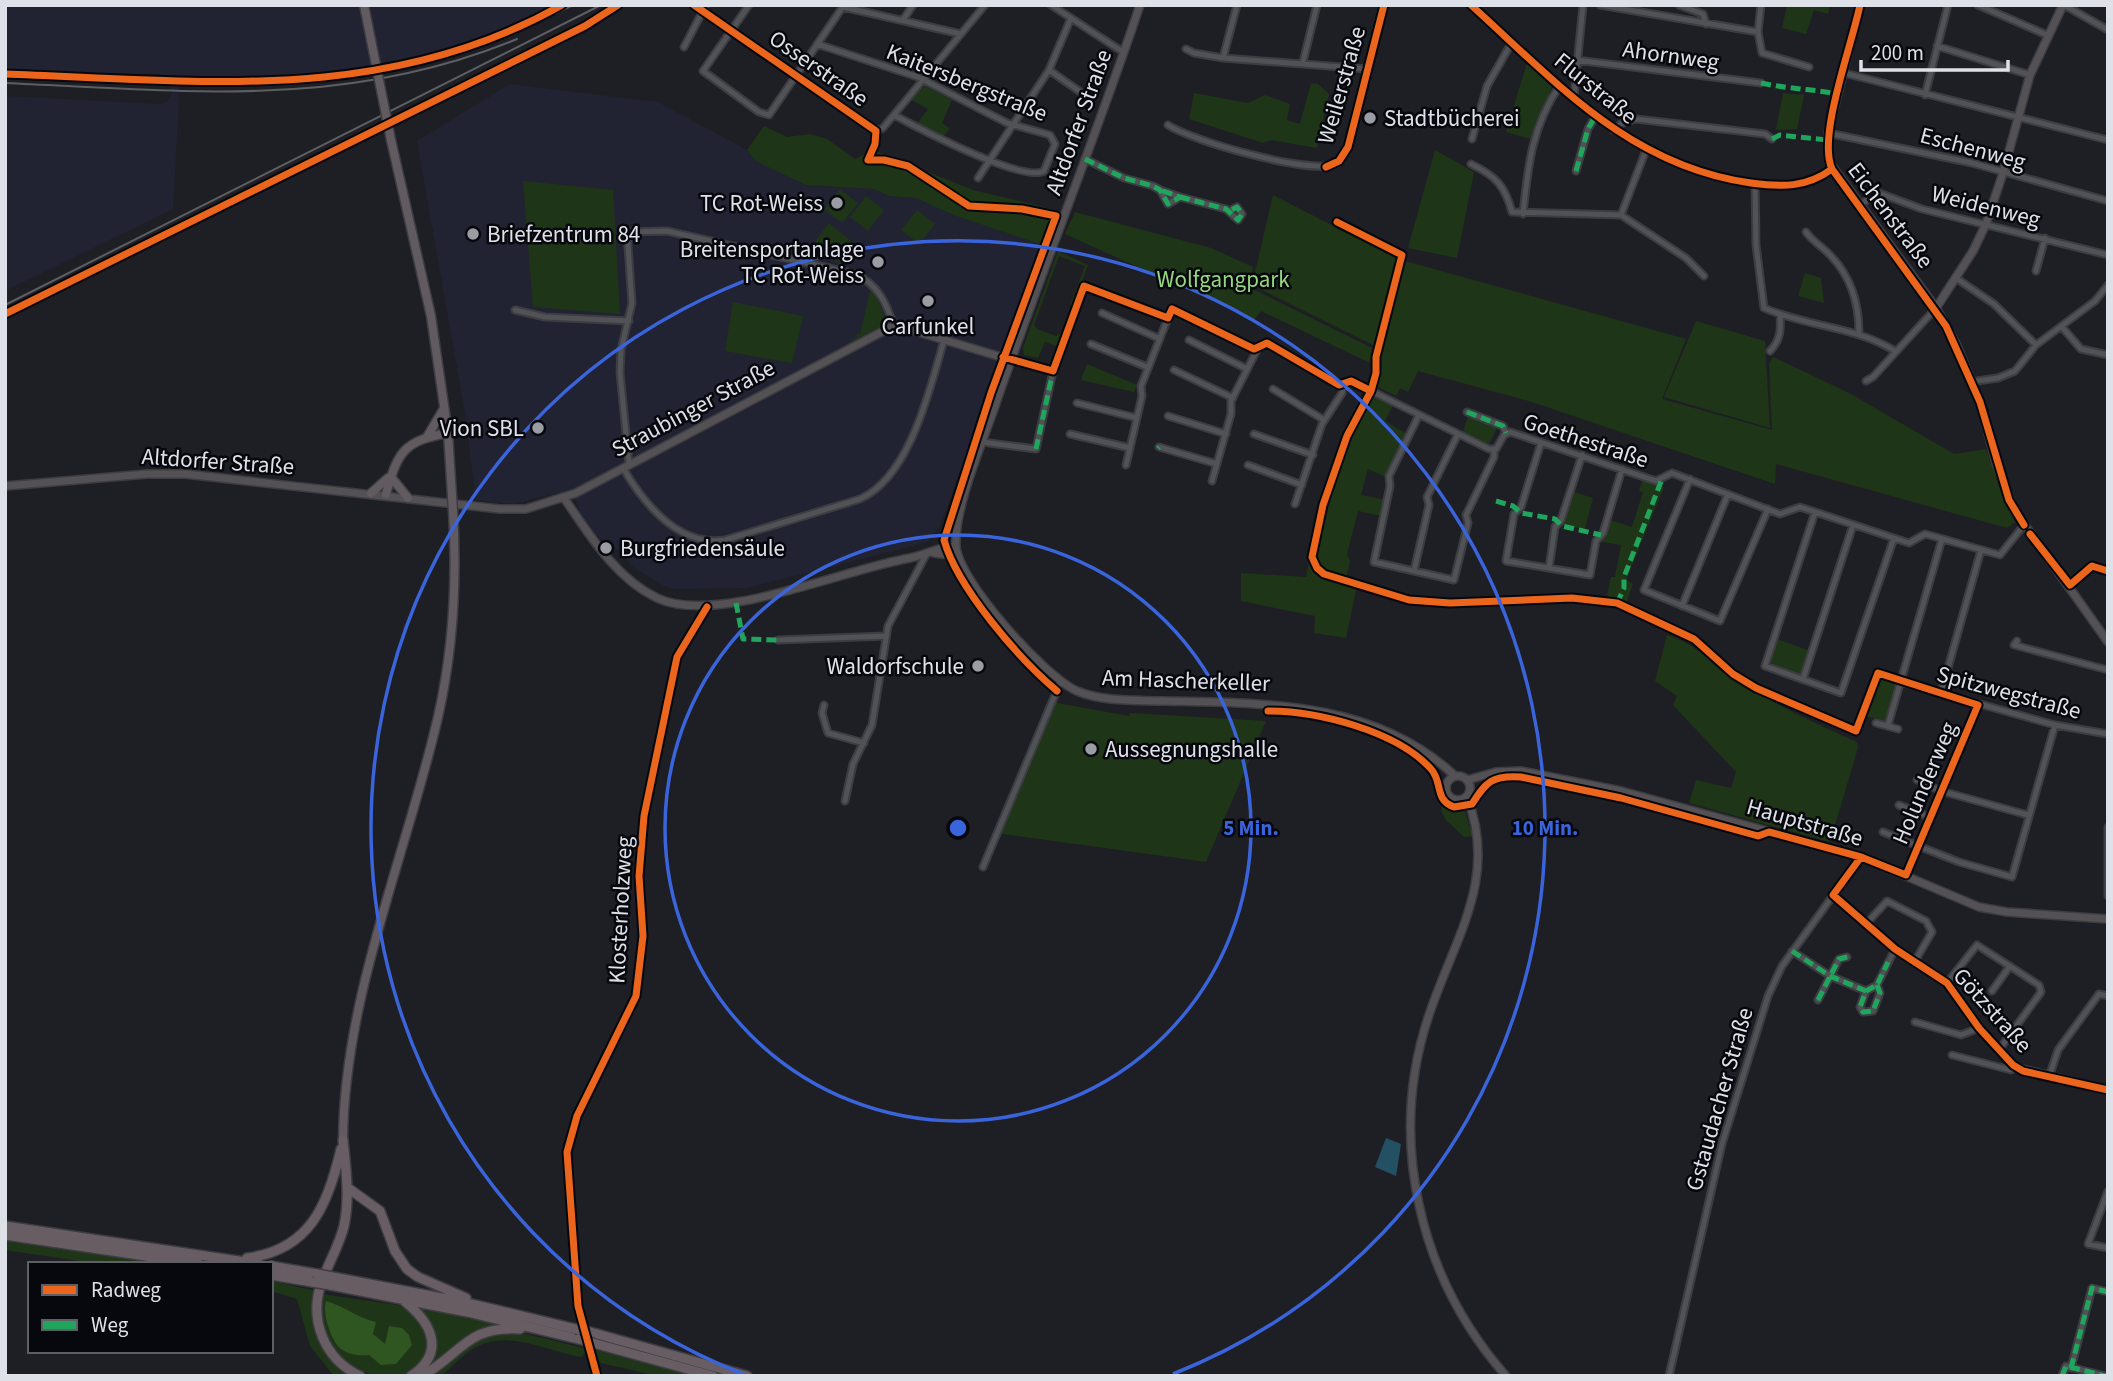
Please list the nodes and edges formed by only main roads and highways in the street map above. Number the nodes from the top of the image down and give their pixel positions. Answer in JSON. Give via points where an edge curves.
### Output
{"nodes":[{"id":1,"x":364,"y":5,"type":"edge"},
{"id":2,"x":1140,"y":5,"type":"edge"},
{"id":3,"x":1471,"y":5,"type":"edge"},
{"id":4,"x":1860,"y":5,"type":"edge"},
{"id":5,"x":2064,"y":5,"type":"edge"},
{"id":6,"x":1832,"y":169,"type":"junction"},
{"id":7,"x":1936,"y":308,"type":"junction"},
{"id":8,"x":1011,"y":360,"type":"junction"},
{"id":9,"x":444,"y":407,"type":"junction"},
{"id":10,"x":448,"y":433,"type":"junction"},
{"id":11,"x":427,"y":437,"type":"junction"},
{"id":12,"x":981,"y":446,"type":"joint"},
{"id":13,"x":391,"y":477,"type":"junction"},
{"id":14,"x":5,"y":486,"type":"edge"},
{"id":15,"x":371,"y":493,"type":"junction"},
{"id":16,"x":386,"y":494,"type":"junction"},
{"id":17,"x":408,"y":498,"type":"junction"},
{"id":18,"x":564,"y":498,"type":"junction"},
{"id":19,"x":956,"y":533,"type":"junction"},
{"id":20,"x":947,"y":546,"type":"junction"},
{"id":21,"x":956,"y":546,"type":"junction"},
{"id":22,"x":930,"y":554,"type":"junction"},
{"id":23,"x":957,"y":556,"type":"junction"},
{"id":24,"x":2108,"y":642,"type":"edge"},
{"id":25,"x":1452,"y":778,"type":"junction"},
{"id":26,"x":1469,"y":783,"type":"junction"},
{"id":27,"x":1464,"y":798,"type":"junction"},
{"id":28,"x":2108,"y":919,"type":"edge"},
{"id":29,"x":343,"y":1140,"type":"junction"},
{"id":30,"x":348,"y":1188,"type":"junction"},
{"id":31,"x":5,"y":1226,"type":"edge"},
{"id":32,"x":5,"y":1236,"type":"edge"},
{"id":33,"x":235,"y":1260,"type":"junction"},
{"id":34,"x":186,"y":1262,"type":"edge"},
{"id":35,"x":247,"y":1262,"type":"edge"},
{"id":36,"x":273,"y":1267,"type":"edge"},
{"id":37,"x":273,"y":1275,"type":"edge"},
{"id":38,"x":315,"y":1278,"type":"junction"},
{"id":39,"x":331,"y":1281,"type":"junction"},
{"id":40,"x":400,"y":1298,"type":"junction"},
{"id":41,"x":490,"y":1308,"type":"junction"},
{"id":42,"x":545,"y":1331,"type":"junction"},
{"id":43,"x":577,"y":1334,"type":"junction"},
{"id":44,"x":592,"y":1337,"type":"junction"},
{"id":45,"x":360,"y":1376,"type":"edge"},
{"id":46,"x":411,"y":1376,"type":"edge"},
{"id":47,"x":422,"y":1376,"type":"edge"},
{"id":48,"x":713,"y":1376,"type":"edge"},
{"id":49,"x":747,"y":1376,"type":"edge"},
{"id":50,"x":1506,"y":1376,"type":"edge"}],
"edges":[{"from":1,"to":9,"type":"main road","bridge":true,"via":[[431,316]]},
{"from":2,"to":8,"type":"main road","name":"Altdorfer Straße"},
{"from":3,"to":6,"type":"main road","name":"Flurstraße","via":[[1595,117],[1646,150],[1699,172],[1755,183],[1798,185]]},
{"from":4,"to":6,"type":"main road","name":"Eichenstraße","via":[[1828,133]]},
{"from":5,"to":7,"type":"main road","via":[[2030,75],[1986,224]]},
{"from":6,"to":7,"type":"main road","name":"Eichenstraße"},
{"from":7,"to":24,"type":"main road","name":"Eichenstraße","via":[[1956,344],[2006,491],[2030,534]]},
{"from":8,"to":12,"type":"main road","name":"Altdorfer Straße"},
{"from":8,"to":18,"type":"main road","name":"Straubinger Straße","via":[[894,327]]},
{"from":9,"to":10,"type":"main road"},
{"from":9,"to":11,"type":"main road"},
{"from":10,"to":11,"type":"main road"},
{"from":10,"to":29,"type":"main road","bridge":true,"via":[[455,566],[438,716],[353,1034]]},
{"from":11,"to":13,"type":"main road","via":[[400,453]]},
{"from":12,"to":19,"type":"main road","name":"Am Hascherkeller"},
{"from":13,"to":15,"type":"main road"},
{"from":13,"to":16,"type":"main road"},
{"from":13,"to":17,"type":"main road"},
{"from":14,"to":15,"type":"main road","name":"Altdorfer Straße","via":[[176,474]]},
{"from":15,"to":16,"type":"main road","name":"Altdorfer Straße"},
{"from":16,"to":17,"type":"main road","name":"Straubinger Straße"},
{"from":17,"to":18,"type":"main road","name":"Straubinger Straße","via":[[513,510]]},
{"from":18,"to":22,"type":"main road","via":[[594,543],[640,587],[678,605],[736,603],[848,571]]},
{"from":19,"to":20,"type":"main road"},
{"from":19,"to":21,"type":"main road","name":"Am Hascherkeller"},
{"from":20,"to":21,"type":"main road"},
{"from":20,"to":22,"type":"main road"},
{"from":21,"to":23,"type":"main road","name":"Am Hascherkeller"},
{"from":22,"to":23,"type":"main road"},
{"from":23,"to":25,"type":"main road","name":"Am Hascherkeller","via":[[976,589],[1030,655],[1060,683],[1112,699],[1290,704],[1409,741]]},
{"from":25,"to":26,"type":"main road"},
{"from":25,"to":27,"type":"main road","via":[[1448,795]]},
{"from":26,"to":27,"type":"main road"},
{"from":26,"to":28,"type":"main road","name":"Hauptstraße","via":[[1487,774],[1521,771],[1611,789],[1860,858],[1990,909]]},
{"from":27,"to":50,"type":"main road","via":[[1472,818],[1478,878],[1421,1042],[1413,1090],[1412,1152],[1422,1218],[1447,1290],[1475,1338]]},
{"from":29,"to":30,"type":"highway"},
{"from":29,"to":33,"type":"highway","via":[[332,1185],[301,1236],[275,1253]]},
{"from":30,"to":41,"type":"highway","via":[[380,1211],[398,1258],[412,1273]]},
{"from":30,"to":45,"type":"highway","via":[[344,1226],[320,1286],[316,1313],[329,1350]]},
{"from":31,"to":33,"type":"highway"},
{"from":32,"to":34,"type":"highway"},
{"from":33,"to":35,"type":"highway"},
{"from":36,"to":38,"type":"highway"},
{"from":37,"to":38,"type":"highway"},
{"from":38,"to":39,"type":"highway","bridge":true},
{"from":39,"to":40,"type":"highway"},
{"from":39,"to":41,"type":"highway"},
{"from":40,"to":42,"type":"highway"},
{"from":40,"to":46,"type":"highway","via":[[424,1319],[432,1341],[426,1361]]},
{"from":41,"to":43,"type":"highway"},
{"from":42,"to":43,"type":"highway"},
{"from":42,"to":47,"type":"highway","via":[[509,1328],[479,1333]]},
{"from":43,"to":44,"type":"highway","bridge":true},
{"from":44,"to":48,"type":"highway"},
{"from":44,"to":49,"type":"highway"}]}
